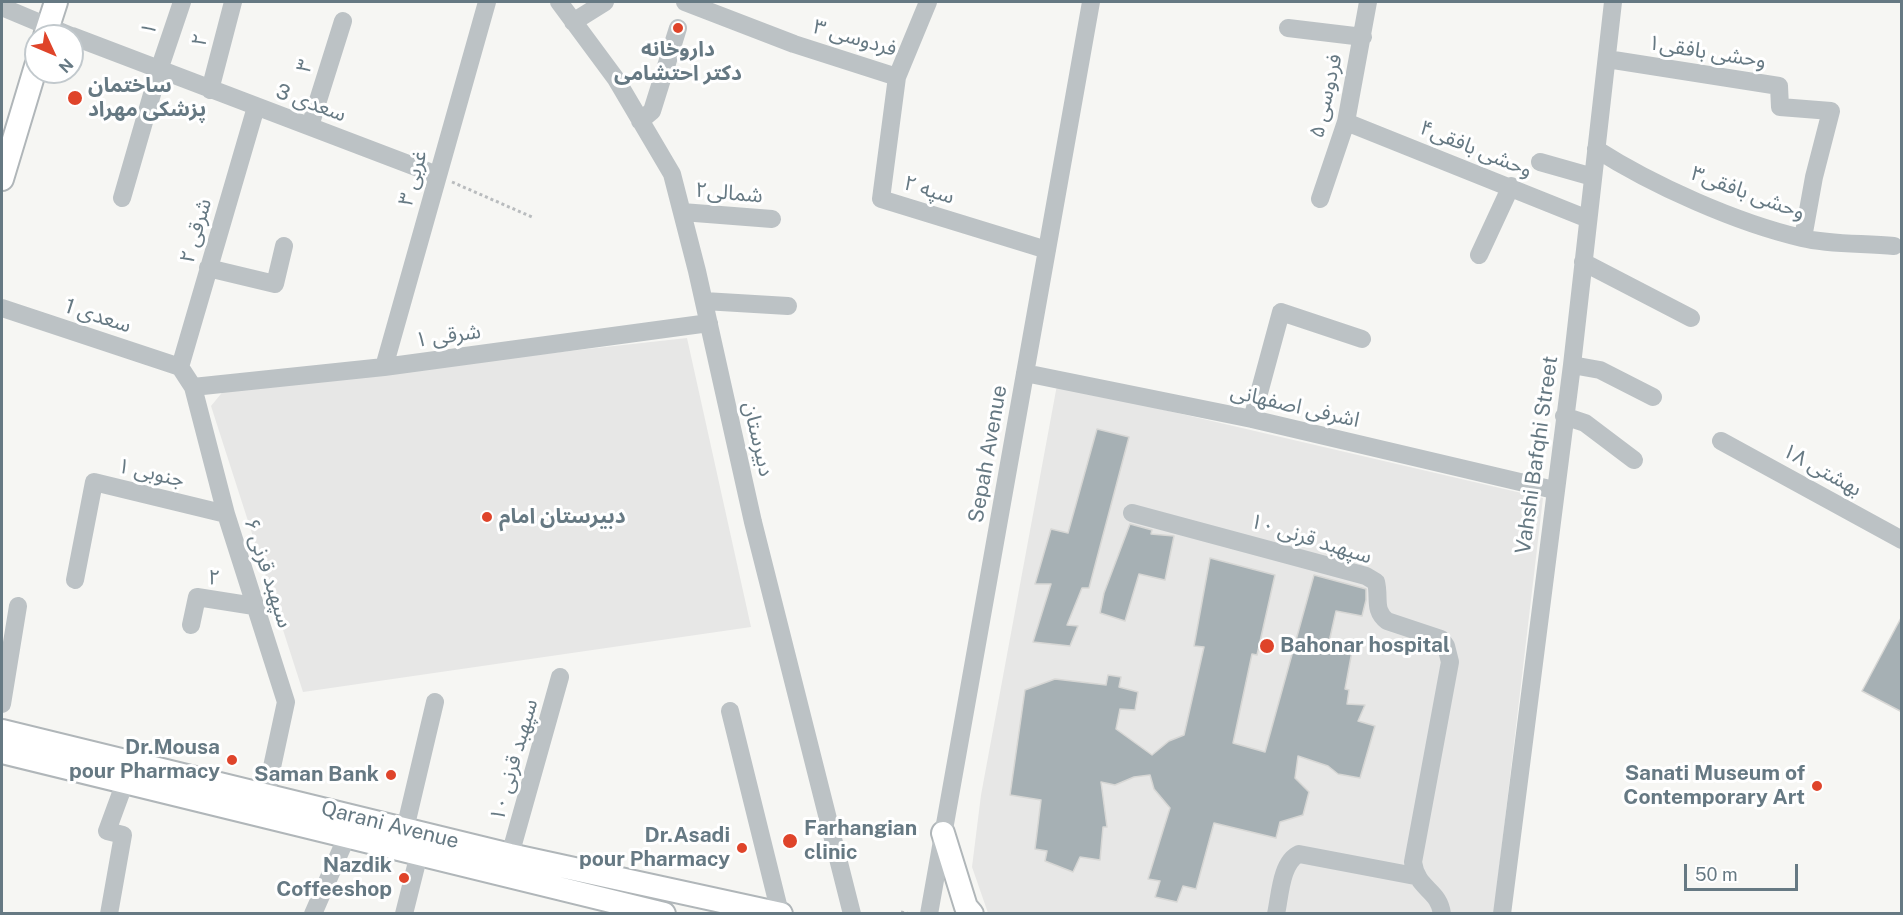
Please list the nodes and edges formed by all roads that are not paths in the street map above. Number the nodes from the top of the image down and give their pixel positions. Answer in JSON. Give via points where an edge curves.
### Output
{"nodes":[{"id":1,"x":27,"y":2,"type":"edge"},
{"id":2,"x":56,"y":2,"type":"edge"},
{"id":3,"x":182,"y":2,"type":"edge"},
{"id":4,"x":233,"y":2,"type":"edge"},
{"id":5,"x":487,"y":2,"type":"edge"},
{"id":6,"x":559,"y":2,"type":"edge"},
{"id":7,"x":605,"y":2,"type":"edge"},
{"id":8,"x":685,"y":2,"type":"edge"},
{"id":9,"x":928,"y":2,"type":"edge"},
{"id":10,"x":1091,"y":2,"type":"edge"},
{"id":11,"x":1368,"y":2,"type":"edge"},
{"id":12,"x":1614,"y":2,"type":"edge"},
{"id":13,"x":5,"y":8,"type":"edge"},
{"id":14,"x":344,"y":21,"type":"dead end"},
{"id":15,"x":573,"y":22,"type":"junction"},
{"id":16,"x":34,"y":24,"type":"edge"},
{"id":17,"x":49,"y":24,"type":"edge"},
{"id":18,"x":678,"y":28,"type":"dead end"},
{"id":19,"x":1288,"y":28,"type":"dead end"},
{"id":20,"x":1363,"y":37,"type":"junction"},
{"id":21,"x":84,"y":41,"type":"edge"},
{"id":22,"x":1606,"y":59,"type":"junction"},
{"id":23,"x":159,"y":70,"type":"junction"},
{"id":24,"x":897,"y":78,"type":"junction"},
{"id":25,"x":30,"y":84,"type":"edge"},
{"id":26,"x":210,"y":90,"type":"junction"},
{"id":27,"x":256,"y":107,"type":"junction"},
{"id":28,"x":640,"y":120,"type":"junction"},
{"id":29,"x":1346,"y":122,"type":"junction"},
{"id":30,"x":310,"y":126,"type":"junction"},
{"id":31,"x":1596,"y":149,"type":"junction"},
{"id":32,"x":1540,"y":162,"type":"dead end"},
{"id":33,"x":3,"y":170,"type":"edge"},
{"id":34,"x":436,"y":175,"type":"junction"},
{"id":35,"x":1593,"y":177,"type":"junction"},
{"id":36,"x":1511,"y":186,"type":"junction"},
{"id":37,"x":122,"y":198,"type":"dead end"},
{"id":38,"x":1320,"y":199,"type":"dead end"},
{"id":39,"x":682,"y":212,"type":"junction"},
{"id":40,"x":772,"y":219,"type":"dead end"},
{"id":41,"x":1588,"y":219,"type":"junction"},
{"id":42,"x":1803,"y":238,"type":"junction"},
{"id":43,"x":284,"y":246,"type":"dead end"},
{"id":44,"x":1894,"y":246,"type":"dead end"},
{"id":45,"x":1047,"y":250,"type":"junction"},
{"id":46,"x":1479,"y":255,"type":"dead end"},
{"id":47,"x":1583,"y":262,"type":"junction"},
{"id":48,"x":208,"y":268,"type":"junction"},
{"id":49,"x":704,"y":301,"type":"junction"},
{"id":50,"x":788,"y":306,"type":"dead end"},
{"id":51,"x":2,"y":308,"type":"edge"},
{"id":52,"x":1691,"y":318,"type":"dead end"},
{"id":53,"x":709,"y":323,"type":"junction"},
{"id":54,"x":1362,"y":339,"type":"dead end"},
{"id":55,"x":1572,"y":365,"type":"junction"},
{"id":56,"x":180,"y":367,"type":"junction"},
{"id":57,"x":384,"y":367,"type":"junction"},
{"id":58,"x":1025,"y":373,"type":"junction"},
{"id":59,"x":193,"y":387,"type":"junction"},
{"id":60,"x":1653,"y":397,"type":"dead end"},
{"id":61,"x":1564,"y":416,"type":"junction"},
{"id":62,"x":1252,"y":419,"type":"junction"},
{"id":63,"x":1721,"y":441,"type":"dead end"},
{"id":64,"x":1634,"y":460,"type":"dead end"},
{"id":65,"x":1554,"y":490,"type":"junction"},
{"id":66,"x":1132,"y":513,"type":"dead end"},
{"id":67,"x":226,"y":514,"type":"junction"},
{"id":68,"x":1902,"y":540,"type":"edge"},
{"id":69,"x":75,"y":580,"type":"dead end"},
{"id":70,"x":18,"y":606,"type":"dead end"},
{"id":71,"x":254,"y":606,"type":"junction"},
{"id":72,"x":191,"y":625,"type":"dead end"},
{"id":73,"x":560,"y":677,"type":"dead end"},
{"id":74,"x":435,"y":702,"type":"dead end"},
{"id":75,"x":2,"y":704,"type":"edge"},
{"id":76,"x":730,"y":711,"type":"dead end"},
{"id":77,"x":2,"y":731,"type":"edge"},
{"id":78,"x":2,"y":752,"type":"edge"},
{"id":79,"x":125,"y":782,"type":"junction"},
{"id":80,"x":266,"y":795,"type":"junction"},
{"id":81,"x":405,"y":829,"type":"junction"},
{"id":82,"x":943,"y":833,"type":"junction"},
{"id":83,"x":347,"y":836,"type":"junction"},
{"id":84,"x":419,"y":854,"type":"junction"},
{"id":85,"x":510,"y":855,"type":"junction"},
{"id":86,"x":1415,"y":876,"type":"junction"},
{"id":87,"x":666,"y":889,"type":"junction"},
{"id":88,"x":662,"y":913,"type":"edge"},
{"id":89,"x":780,"y":913,"type":"edge"},
{"id":90,"x":109,"y":914,"type":"edge"},
{"id":91,"x":313,"y":914,"type":"edge"},
{"id":92,"x":404,"y":914,"type":"edge"},
{"id":93,"x":852,"y":914,"type":"edge"},
{"id":94,"x":929,"y":914,"type":"edge"},
{"id":95,"x":972,"y":914,"type":"edge"},
{"id":96,"x":1276,"y":914,"type":"edge"},
{"id":97,"x":1442,"y":914,"type":"edge"},
{"id":98,"x":1502,"y":914,"type":"edge"}],
"edges":[{"from":1,"to":13,"type":"street"},
{"from":2,"to":17,"type":"main road"},
{"from":3,"to":23,"type":"street","name":"۱"},
{"from":4,"to":26,"type":"street","name":"۲"},
{"from":5,"to":34,"type":"street","name":"۳ غربی"},
{"from":6,"to":15,"type":"street","name":"دبیرستان"},
{"from":7,"to":15,"type":"street"},
{"from":8,"to":24,"type":"street","name":"فردوسی ۳"},
{"from":9,"to":24,"type":"street","name":"فردوسی ۳"},
{"from":10,"to":45,"type":"street","name":"Sepah Avenue"},
{"from":11,"to":20,"type":"street","name":"فردوسی ۵"},
{"from":12,"to":22,"type":"street","name":"Vahshi Bafqhi Street"},
{"from":13,"to":16,"type":"street","name":"سعدی 3"},
{"from":14,"to":30,"type":"street","name":"۳"},
{"from":15,"to":28,"type":"street","name":"دبیرستان"},
{"from":18,"to":28,"type":"street","via":[[652,111]]},
{"from":19,"to":20,"type":"street"},
{"from":20,"to":29,"type":"street","name":"فردوسی ۵"},
{"from":21,"to":23,"type":"street","name":"سعدی 3"},
{"from":22,"to":31,"type":"street","name":"Vahshi Bafqhi Street"},
{"from":22,"to":42,"type":"street","name":"وحشی بافقی۱","via":[[1779,86],[1780,107],[1831,111]]},
{"from":23,"to":26,"type":"street","name":"سعدی 3"},
{"from":23,"to":37,"type":"street","name":"۱"},
{"from":24,"to":45,"type":"street","name":"سپه ۲","via":[[881,199]]},
{"from":25,"to":33,"type":"main road"},
{"from":26,"to":27,"type":"street","name":"سعدی 3"},
{"from":27,"to":30,"type":"street","name":"سعدی 3"},
{"from":27,"to":48,"type":"street","name":"شرقی ۲"},
{"from":28,"to":39,"type":"street","name":"دبیرستان","via":[[672,174]]},
{"from":29,"to":36,"type":"street","name":"وحشی بافقی۴"},
{"from":29,"to":38,"type":"street","name":"فردوسی ۵"},
{"from":30,"to":34,"type":"street","name":"سعدی 3"},
{"from":31,"to":35,"type":"street","name":"Vahshi Bafqhi Street"},
{"from":31,"to":42,"type":"street","name":"وحشی بافقی۳","via":[[1718,210]]},
{"from":32,"to":35,"type":"street"},
{"from":34,"to":57,"type":"street","name":"۳ غربی"},
{"from":35,"to":41,"type":"street","name":"Vahshi Bafqhi Street"},
{"from":36,"to":41,"type":"street","name":"وحشی بافقی۴"},
{"from":36,"to":46,"type":"street"},
{"from":39,"to":40,"type":"street","name":"شمالی۲"},
{"from":39,"to":49,"type":"street","name":"دبیرستان"},
{"from":41,"to":47,"type":"street","name":"Vahshi Bafqhi Street"},
{"from":42,"to":44,"type":"street","name":"وحشی بافقی۳"},
{"from":43,"to":48,"type":"street","via":[[274,284]]},
{"from":45,"to":58,"type":"street","name":"Sepah Avenue"},
{"from":47,"to":52,"type":"street"},
{"from":47,"to":55,"type":"street","name":"Vahshi Bafqhi Street"},
{"from":48,"to":56,"type":"street","name":"شرقی ۲"},
{"from":49,"to":50,"type":"street"},
{"from":49,"to":53,"type":"street","name":"دبیرستان"},
{"from":51,"to":56,"type":"street","name":"سعدی 1"},
{"from":53,"to":57,"type":"street","name":"شرقی ۱"},
{"from":53,"to":93,"type":"street","name":"دبیرستان","via":[[753,522]]},
{"from":54,"to":62,"type":"street","via":[[1281,312]]},
{"from":55,"to":60,"type":"street","via":[[1600,370]]},
{"from":55,"to":61,"type":"street","name":"Vahshi Bafqhi Street"},
{"from":56,"to":59,"type":"street","name":"سپهبد قرنی ۶"},
{"from":57,"to":59,"type":"street","name":"شرقی ۱"},
{"from":58,"to":62,"type":"street","name":"اشرفی اصفهانی"},
{"from":58,"to":82,"type":"street","name":"Sepah Avenue"},
{"from":59,"to":67,"type":"street","name":"سپهبد قرنی ۶"},
{"from":61,"to":64,"type":"street","via":[[1584,423]]},
{"from":61,"to":65,"type":"street","name":"Vahshi Bafqhi Street"},
{"from":62,"to":65,"type":"street","name":"اشرفی اصفهانی"},
{"from":63,"to":68,"type":"street","name":"بهشتی ۱۸"},
{"from":65,"to":98,"type":"street","name":"Vahshi Bafqhi Street"},
{"from":66,"to":86,"type":"street","name":"سپهبد قرنی ۱۰","via":[[1366,576],[1376,582],[1376,606],[1381,616],[1441,639],[1450,662],[1413,862]]},
{"from":67,"to":69,"type":"street","name":"۱ جنوبی","via":[[94,482]]},
{"from":67,"to":71,"type":"street","name":"سپهبد قرنی ۶"},
{"from":70,"to":75,"type":"street"},
{"from":71,"to":72,"type":"street","name":"۲","via":[[197,597]]},
{"from":71,"to":80,"type":"street","name":"سپهبد قرنی ۶","via":[[286,702]]},
{"from":73,"to":85,"type":"street","name":"سپهبد قرنی ۱۰"},
{"from":74,"to":81,"type":"street"},
{"from":76,"to":89,"type":"street"},
{"from":77,"to":80,"type":"main road","name":"Qarani Avenue"},
{"from":78,"to":79,"type":"main road","name":"Qarani Avenue"},
{"from":79,"to":83,"type":"main road","name":"Qarani Avenue"},
{"from":79,"to":90,"type":"street","via":[[107,831],[123,835]]},
{"from":80,"to":81,"type":"main road","name":"Qarani Avenue"},
{"from":81,"to":85,"type":"main road","name":"Qarani Avenue"},
{"from":82,"to":94,"type":"street","name":"Sepah Avenue"},
{"from":82,"to":95,"type":"main road","via":[[966,907]]},
{"from":83,"to":84,"type":"main road","name":"Qarani Avenue"},
{"from":83,"to":91,"type":"street"},
{"from":84,"to":88,"type":"main road","name":"Qarani Avenue"},
{"from":84,"to":92,"type":"street"},
{"from":85,"to":87,"type":"main road","name":"Qarani Avenue"},
{"from":86,"to":96,"type":"street","via":[[1299,854],[1291,857],[1287,865]]},
{"from":86,"to":97,"type":"street","via":[[1440,901]]},
{"from":87,"to":88,"type":"street"},
{"from":87,"to":89,"type":"main road","name":"Qarani Avenue"}]}
